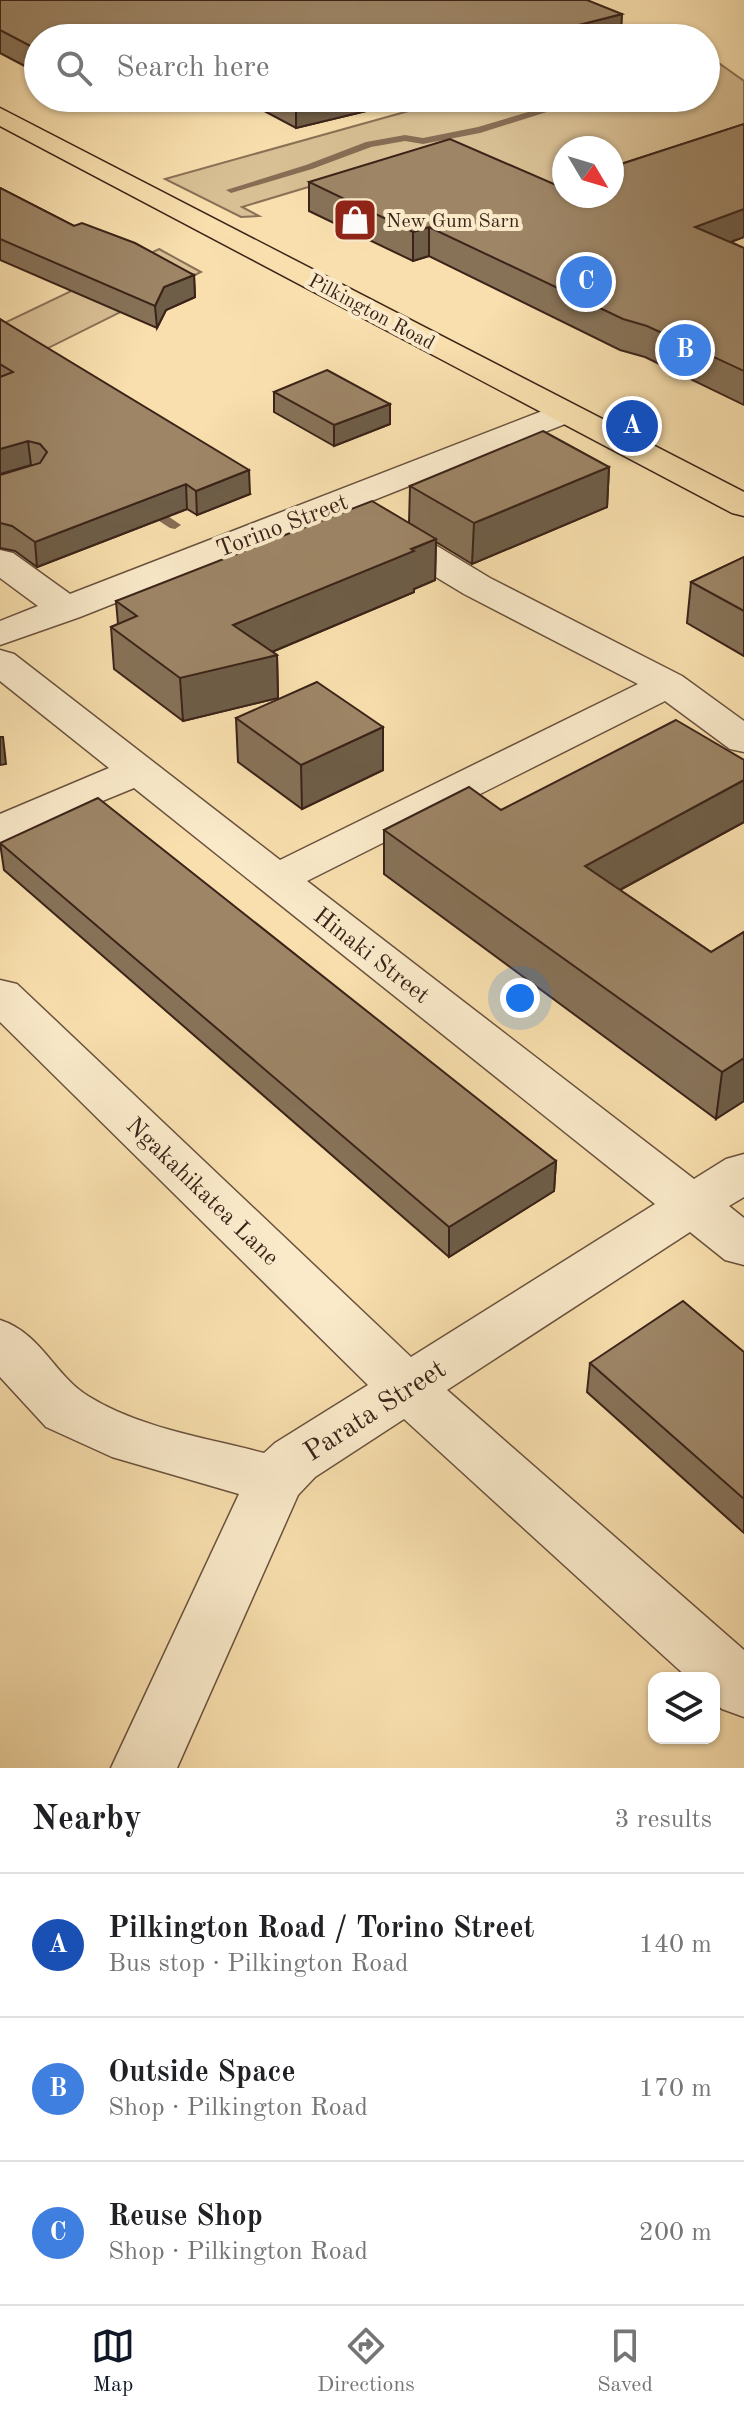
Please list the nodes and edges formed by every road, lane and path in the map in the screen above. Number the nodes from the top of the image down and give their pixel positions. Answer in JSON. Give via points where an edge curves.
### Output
{"nodes":[{"id":1,"x":0,"y":116,"type":"edge"},
{"id":2,"x":563,"y":413,"type":"junction"},
{"id":3,"x":339,"y":503,"type":"junction"},
{"id":4,"x":744,"y":506,"type":"edge"},
{"id":5,"x":0,"y":561,"type":"edge"},
{"id":6,"x":67,"y":609,"type":"junction"},
{"id":7,"x":0,"y":634,"type":"edge"},
{"id":8,"x":0,"y":662,"type":"edge"},
{"id":9,"x":668,"y":684,"type":"junction"},
{"id":10,"x":744,"y":740,"type":"edge"},
{"id":11,"x":137,"y":771,"type":"junction"},
{"id":12,"x":0,"y":830,"type":"edge"},
{"id":13,"x":276,"y":879,"type":"junction"},
{"id":14,"x":0,"y":995,"type":"edge"},
{"id":15,"x":744,"y":1172,"type":"edge"},
{"id":16,"x":693,"y":1206,"type":"junction"},
{"id":17,"x":744,"y":1246,"type":"edge"},
{"id":18,"x":0,"y":1341,"type":"edge"},
{"id":19,"x":406,"y":1387,"type":"junction"},
{"id":20,"x":275,"y":1480,"type":"junction"},
{"id":21,"x":744,"y":1689,"type":"edge"},
{"id":22,"x":144,"y":1768,"type":"edge"}],
"edges":[{"from":1,"to":2,"type":"main road","name":"Pilkington Road"},
{"from":2,"to":3,"type":"street","name":"Torino Street"},
{"from":2,"to":4,"type":"main road","name":"Pilkington Road"},
{"from":3,"to":6,"type":"street","name":"Torino Street"},
{"from":3,"to":9,"type":"street","via":[[477,586]]},
{"from":5,"to":6,"type":"street"},
{"from":6,"to":7,"type":"street","name":"Torino Street"},
{"from":8,"to":11,"type":"street","name":"Hinaki Street"},
{"from":9,"to":10,"type":"street"},
{"from":9,"to":13,"type":"street"},
{"from":11,"to":12,"type":"street"},
{"from":11,"to":13,"type":"street","name":"Hinaki Street"},
{"from":13,"to":16,"type":"street","name":"Hinaki Street"},
{"from":14,"to":19,"type":"street","name":"Ngakahikatea Lane"},
{"from":15,"to":16,"type":"street","name":"Parata Street"},
{"from":16,"to":17,"type":"street","name":"Hinaki Street"},
{"from":16,"to":19,"type":"street","name":"Parata Street"},
{"from":18,"to":20,"type":"street","via":[[66,1411],[132,1441]]},
{"from":19,"to":20,"type":"street","name":"Parata Street","via":[[295,1460]]},
{"from":19,"to":21,"type":"street","name":"Ngakahikatea Lane"},
{"from":20,"to":22,"type":"street","name":"Parata Street"}]}
